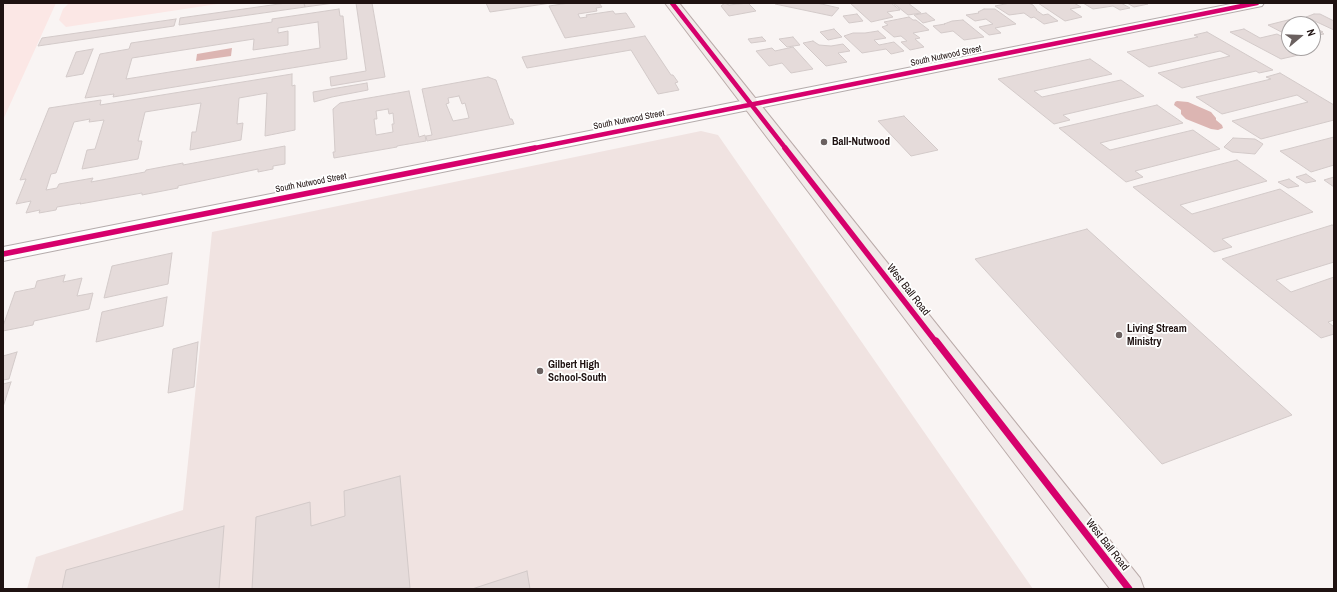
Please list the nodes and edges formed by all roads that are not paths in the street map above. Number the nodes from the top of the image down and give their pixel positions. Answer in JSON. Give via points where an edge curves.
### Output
{"nodes":[{"id":1,"x":672,"y":3,"type":"edge"},
{"id":2,"x":1257,"y":3,"type":"edge"},
{"id":3,"x":751,"y":105,"type":"junction"},
{"id":4,"x":3,"y":254,"type":"edge"},
{"id":5,"x":1129,"y":589,"type":"edge"}],
"edges":[{"from":1,"to":3,"type":"main road","name":"West Ball Road"},
{"from":2,"to":3,"type":"street","name":"South Nutwood Street"},
{"from":3,"to":4,"type":"street","name":"South Nutwood Street"},
{"from":3,"to":5,"type":"main road","name":"West Ball Road"}]}
